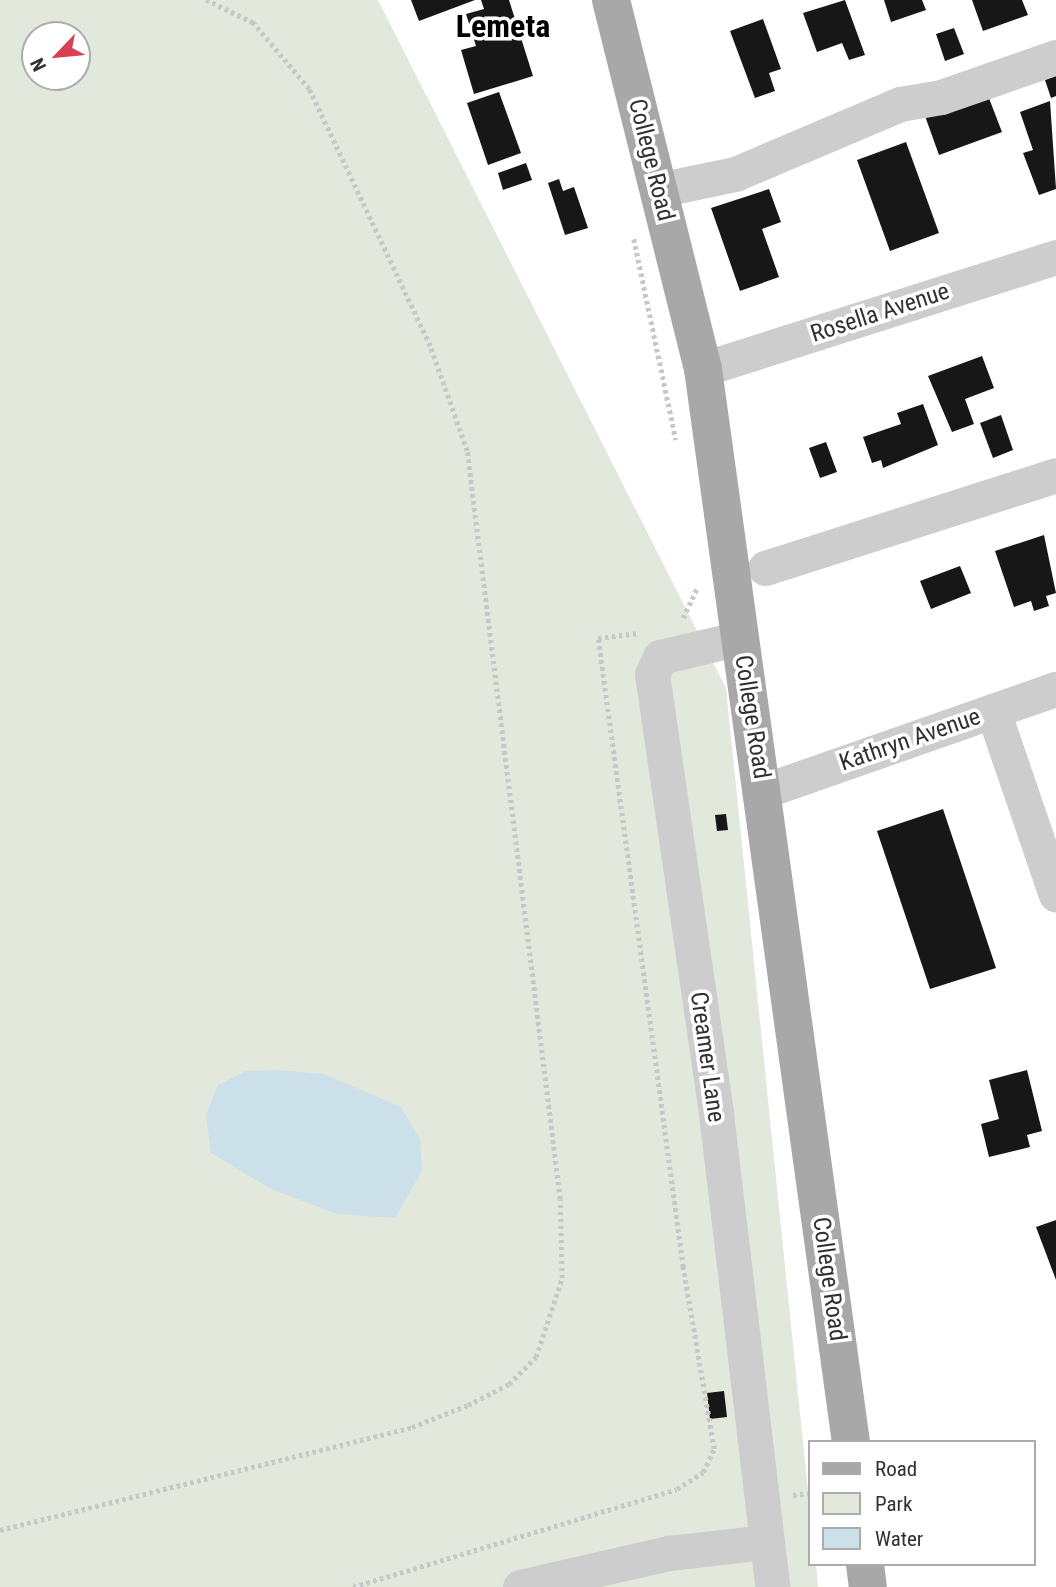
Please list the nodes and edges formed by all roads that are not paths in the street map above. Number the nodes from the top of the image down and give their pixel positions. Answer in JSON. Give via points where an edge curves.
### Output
{"nodes":[{"id":1,"x":611,"y":0,"type":"edge"},
{"id":2,"x":1056,"y":57,"type":"edge"},
{"id":3,"x":658,"y":190,"type":"junction"},
{"id":4,"x":1056,"y":257,"type":"edge"},
{"id":5,"x":703,"y":369,"type":"junction"},
{"id":6,"x":1056,"y":475,"type":"edge"},
{"id":7,"x":765,"y":568,"type":"dead end"},
{"id":8,"x":740,"y":638,"type":"junction"},
{"id":9,"x":1056,"y":689,"type":"edge"},
{"id":10,"x":993,"y":711,"type":"junction"},
{"id":11,"x":764,"y":791,"type":"junction"},
{"id":12,"x":1056,"y":895,"type":"edge"},
{"id":13,"x":851,"y":1440,"type":"edge"},
{"id":14,"x":765,"y":1542,"type":"junction"},
{"id":15,"x":866,"y":1566,"type":"edge"},
{"id":16,"x":593,"y":1578,"type":"edge"},
{"id":17,"x":520,"y":1587,"type":"edge"},
{"id":18,"x":772,"y":1587,"type":"edge"},
{"id":19,"x":868,"y":1587,"type":"edge"}],
"edges":[{"from":1,"to":3,"type":"main road","name":"College Road"},
{"from":2,"to":3,"type":"street","via":[[861,118],[735,174]]},
{"from":3,"to":5,"type":"main road","name":"College Road"},
{"from":4,"to":5,"type":"street","name":"Rosella Avenue"},
{"from":5,"to":8,"type":"main road","name":"College Road"},
{"from":6,"to":7,"type":"street"},
{"from":8,"to":11,"type":"main road","name":"College Road"},
{"from":8,"to":14,"type":"street","name":"Creamer Lane","via":[[660,657],[652,674],[716,1114]]},
{"from":9,"to":10,"type":"street","name":"Kathryn Avenue"},
{"from":10,"to":11,"type":"street","name":"Kathryn Avenue"},
{"from":10,"to":12,"type":"street"},
{"from":11,"to":13,"type":"main road","name":"College Road"},
{"from":14,"to":16,"type":"street"},
{"from":14,"to":18,"type":"street","name":"Creamer Lane"},
{"from":15,"to":19,"type":"main road"},
{"from":16,"to":17,"type":"street"}]}
